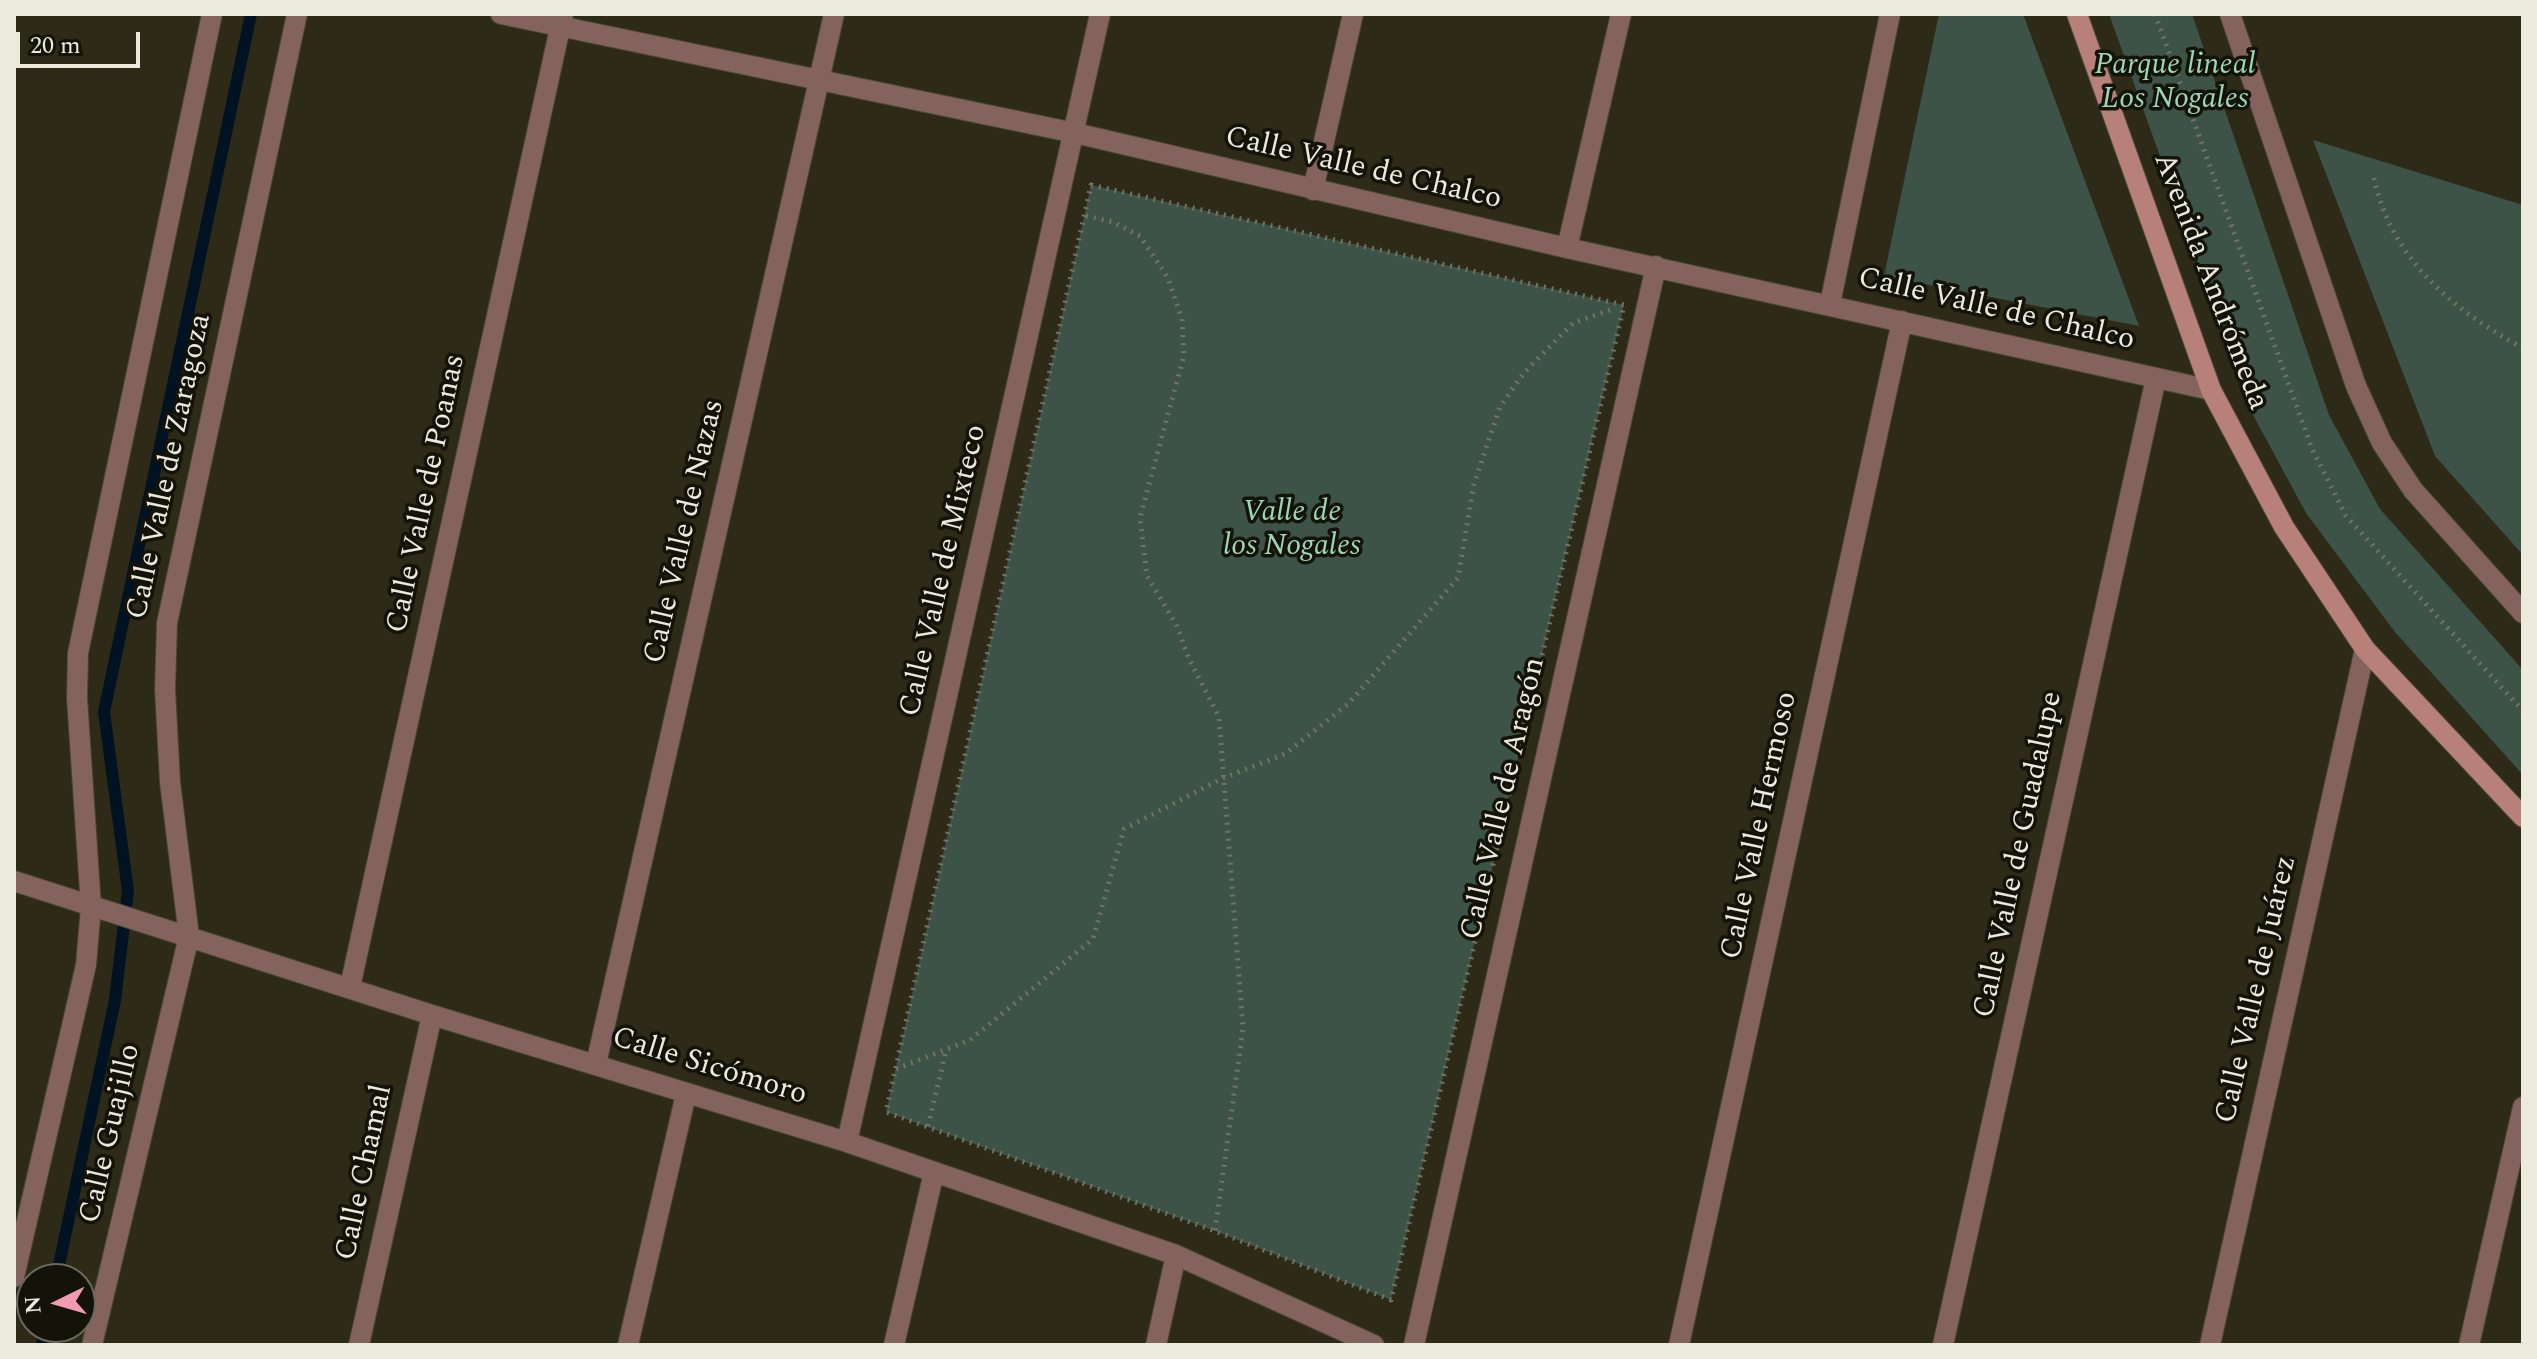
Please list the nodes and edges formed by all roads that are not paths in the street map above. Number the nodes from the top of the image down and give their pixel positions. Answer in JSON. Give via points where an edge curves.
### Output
{"nodes":[{"id":1,"x":212,"y":14,"type":"edge"},
{"id":2,"x":297,"y":14,"type":"edge"},
{"id":3,"x":501,"y":14,"type":"edge"},
{"id":4,"x":834,"y":14,"type":"edge"},
{"id":5,"x":1100,"y":14,"type":"edge"},
{"id":6,"x":1353,"y":14,"type":"edge"},
{"id":7,"x":1621,"y":14,"type":"edge"},
{"id":8,"x":1890,"y":14,"type":"edge"},
{"id":9,"x":2077,"y":14,"type":"edge"},
{"id":10,"x":2230,"y":14,"type":"edge"},
{"id":11,"x":562,"y":20,"type":"edge"},
{"id":12,"x":819,"y":79,"type":"junction"},
{"id":13,"x":1075,"y":133,"type":"junction"},
{"id":14,"x":1313,"y":190,"type":"junction"},
{"id":15,"x":1567,"y":248,"type":"junction"},
{"id":16,"x":1656,"y":266,"type":"junction"},
{"id":17,"x":1830,"y":304,"type":"junction"},
{"id":18,"x":1902,"y":321,"type":"junction"},
{"id":19,"x":2156,"y":378,"type":"junction"},
{"id":20,"x":2211,"y":390,"type":"junction"},
{"id":21,"x":2523,"y":613,"type":"edge"},
{"id":22,"x":2365,"y":649,"type":"junction"},
{"id":23,"x":2523,"y":817,"type":"edge"},
{"id":24,"x":14,"y":881,"type":"edge"},
{"id":25,"x":100,"y":908,"type":"junction"},
{"id":26,"x":189,"y":936,"type":"junction"},
{"id":27,"x":350,"y":987,"type":"junction"},
{"id":28,"x":432,"y":1015,"type":"junction"},
{"id":29,"x":596,"y":1064,"type":"junction"},
{"id":30,"x":686,"y":1094,"type":"junction"},
{"id":31,"x":2523,"y":1107,"type":"edge"},
{"id":32,"x":847,"y":1142,"type":"junction"},
{"id":33,"x":934,"y":1172,"type":"junction"},
{"id":34,"x":1176,"y":1255,"type":"junction"},
{"id":35,"x":14,"y":1277,"type":"edge"},
{"id":36,"x":92,"y":1345,"type":"edge"},
{"id":37,"x":359,"y":1345,"type":"edge"},
{"id":38,"x":628,"y":1345,"type":"edge"},
{"id":39,"x":894,"y":1345,"type":"edge"},
{"id":40,"x":1156,"y":1345,"type":"edge"},
{"id":41,"x":1374,"y":1345,"type":"edge"},
{"id":42,"x":1414,"y":1345,"type":"edge"},
{"id":43,"x":1679,"y":1345,"type":"edge"},
{"id":44,"x":1943,"y":1345,"type":"edge"},
{"id":45,"x":2210,"y":1345,"type":"edge"},
{"id":46,"x":2469,"y":1345,"type":"edge"}],
"edges":[{"from":1,"to":25,"type":"street","name":"Calle Valle de Zaragoza","via":[[78,653],[77,698]]},
{"from":2,"to":26,"type":"street","name":"Calle Valle de Zaragoza","via":[[167,623],[170,782]]},
{"from":3,"to":11,"type":"street","name":"Calle Valle de Chalco"},
{"from":4,"to":12,"type":"street","name":"Calle Valle de Nazas"},
{"from":5,"to":13,"type":"street","name":"Calle Valle de Mixteco"},
{"from":6,"to":14,"type":"street"},
{"from":7,"to":15,"type":"street"},
{"from":8,"to":17,"type":"street"},
{"from":9,"to":20,"type":"street","name":"Avenida Andrómeda"},
{"from":10,"to":21,"type":"street","via":[[2356,386],[2382,443],[2413,490]]},
{"from":11,"to":12,"type":"street","name":"Calle Valle de Chalco"},
{"from":11,"to":27,"type":"street","name":"Calle Valle de Poanas"},
{"from":12,"to":13,"type":"street","name":"Calle Valle de Chalco"},
{"from":12,"to":29,"type":"street","name":"Calle Valle de Nazas"},
{"from":13,"to":14,"type":"street","name":"Calle Valle de Chalco"},
{"from":13,"to":32,"type":"street","name":"Calle Valle de Mixteco"},
{"from":14,"to":15,"type":"street","name":"Calle Valle de Chalco"},
{"from":15,"to":16,"type":"street","name":"Calle Valle de Chalco"},
{"from":16,"to":17,"type":"street","name":"Calle Valle de Chalco"},
{"from":16,"to":42,"type":"street","name":"Calle Valle de Aragón"},
{"from":17,"to":18,"type":"street","name":"Calle Valle de Chalco"},
{"from":18,"to":19,"type":"street","name":"Calle Valle de Chalco"},
{"from":18,"to":43,"type":"street","name":"Calle Valle Hermoso"},
{"from":19,"to":20,"type":"street","name":"Calle Valle de Chalco"},
{"from":19,"to":44,"type":"street","name":"Calle Valle de Guadalupe"},
{"from":20,"to":22,"type":"street","name":"Avenida Andrómeda","via":[[2284,527]]},
{"from":22,"to":23,"type":"street","name":"Avenida Andrómeda"},
{"from":22,"to":45,"type":"street","name":"Calle Valle de Juárez"},
{"from":24,"to":25,"type":"street","name":"Calle Sicómoro"},
{"from":25,"to":26,"type":"street","name":"Calle Sicómoro"},
{"from":25,"to":35,"type":"street"},
{"from":26,"to":27,"type":"street","name":"Calle Sicómoro"},
{"from":26,"to":36,"type":"street","name":"Calle Guajillo"},
{"from":27,"to":28,"type":"street","name":"Calle Sicómoro"},
{"from":28,"to":29,"type":"street","name":"Calle Sicómoro"},
{"from":28,"to":37,"type":"street","name":"Calle Chamal"},
{"from":29,"to":30,"type":"street","name":"Calle Sicómoro"},
{"from":30,"to":32,"type":"street","name":"Calle Sicómoro"},
{"from":30,"to":38,"type":"street"},
{"from":31,"to":46,"type":"street"},
{"from":32,"to":33,"type":"street","name":"Calle Sicómoro"},
{"from":33,"to":34,"type":"street","name":"Calle Sicómoro"},
{"from":33,"to":39,"type":"street"},
{"from":34,"to":40,"type":"street"},
{"from":34,"to":41,"type":"street","name":"Calle Sicómoro"}]}
